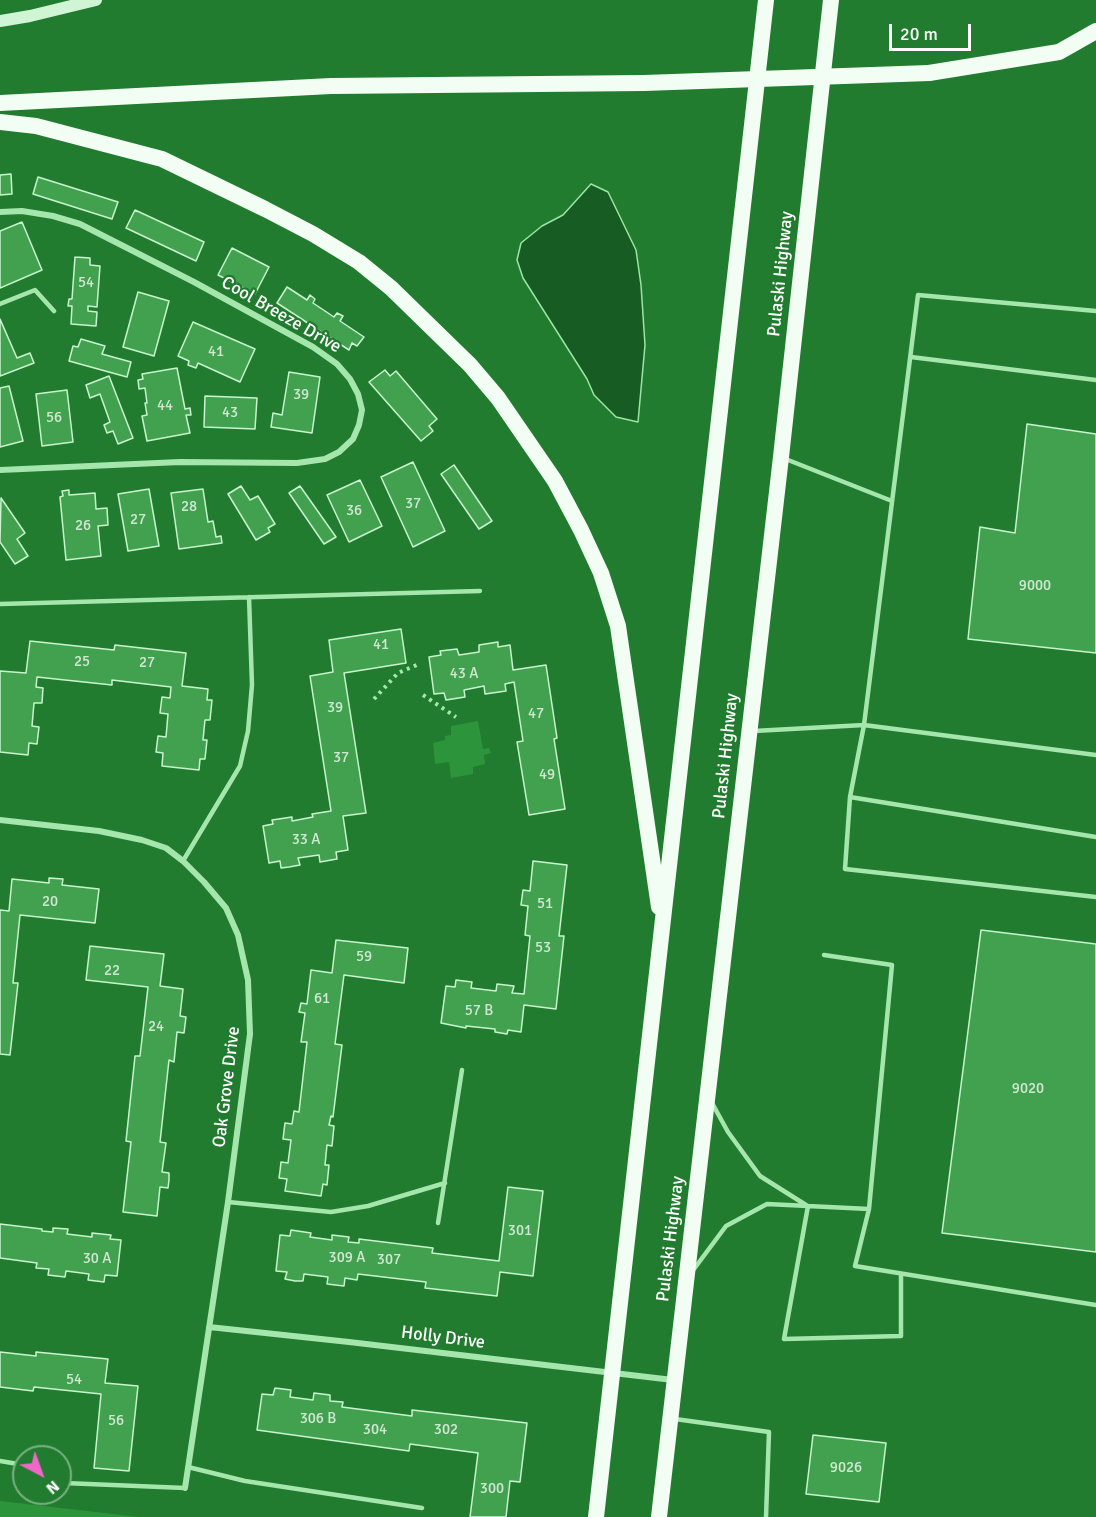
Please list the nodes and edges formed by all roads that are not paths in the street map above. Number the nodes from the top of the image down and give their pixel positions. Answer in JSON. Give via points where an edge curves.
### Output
{"nodes":[{"id":1,"x":96,"y":0,"type":"edge"},
{"id":2,"x":766,"y":0,"type":"edge"},
{"id":3,"x":831,"y":0,"type":"edge"},
{"id":4,"x":0,"y":21,"type":"edge"},
{"id":5,"x":1096,"y":31,"type":"edge"},
{"id":6,"x":0,"y":103,"type":"edge"},
{"id":7,"x":0,"y":122,"type":"edge"},
{"id":8,"x":0,"y":212,"type":"edge"},
{"id":9,"x":0,"y":304,"type":"edge"},
{"id":10,"x":54,"y":310,"type":"dead end"},
{"id":11,"x":1096,"y":311,"type":"edge"},
{"id":12,"x":911,"y":357,"type":"junction"},
{"id":13,"x":1096,"y":380,"type":"edge"},
{"id":14,"x":781,"y":457,"type":"junction"},
{"id":15,"x":0,"y":470,"type":"edge"},
{"id":16,"x":892,"y":501,"type":"junction"},
{"id":17,"x":480,"y":591,"type":"dead end"},
{"id":18,"x":249,"y":597,"type":"junction"},
{"id":19,"x":0,"y":604,"type":"edge"},
{"id":20,"x":864,"y":725,"type":"junction"},
{"id":21,"x":748,"y":732,"type":"junction"},
{"id":22,"x":1096,"y":755,"type":"edge"},
{"id":23,"x":850,"y":797,"type":"junction"},
{"id":24,"x":0,"y":820,"type":"edge"},
{"id":25,"x":1096,"y":837,"type":"edge"},
{"id":26,"x":183,"y":861,"type":"junction"},
{"id":27,"x":1096,"y":897,"type":"edge"},
{"id":28,"x":662,"y":931,"type":"junction"},
{"id":29,"x":824,"y":955,"type":"dead end"},
{"id":30,"x":462,"y":1070,"type":"dead end"},
{"id":31,"x":708,"y":1096,"type":"junction"},
{"id":32,"x":445,"y":1183,"type":"junction"},
{"id":33,"x":228,"y":1202,"type":"junction"},
{"id":34,"x":808,"y":1206,"type":"junction"},
{"id":35,"x":869,"y":1209,"type":"junction"},
{"id":36,"x":438,"y":1223,"type":"dead end"},
{"id":37,"x":901,"y":1274,"type":"junction"},
{"id":38,"x":686,"y":1280,"type":"junction"},
{"id":39,"x":1096,"y":1305,"type":"edge"},
{"id":40,"x":209,"y":1327,"type":"junction"},
{"id":41,"x":612,"y":1372,"type":"junction"},
{"id":42,"x":674,"y":1380,"type":"junction"},
{"id":43,"x":670,"y":1418,"type":"junction"},
{"id":44,"x":188,"y":1467,"type":"junction"},
{"id":45,"x":72,"y":1483,"type":"edge"},
{"id":46,"x":185,"y":1488,"type":"joint"},
{"id":47,"x":422,"y":1508,"type":"dead end"},
{"id":48,"x":596,"y":1517,"type":"edge"},
{"id":49,"x":659,"y":1517,"type":"edge"},
{"id":50,"x":766,"y":1517,"type":"edge"}],
"edges":[{"from":1,"to":4,"type":"main road"},
{"from":2,"to":28,"type":"highway"},
{"from":3,"to":14,"type":"highway","name":"Pulaski Highway"},
{"from":5,"to":6,"type":"highway","bridge":true,"via":[[1059,52],[929,73],[644,83],[331,86]]},
{"from":7,"to":28,"type":"highway","via":[[36,126],[162,159],[314,234],[391,288],[498,398],[555,481],[582,530],[618,626]]},
{"from":8,"to":15,"type":"street","name":"Cool Breeze Drive","via":[[53,216],[80,225],[195,282],[337,364],[350,379],[362,410],[353,439],[325,459],[297,463],[180,462]]},
{"from":9,"to":10,"type":"lane","via":[[35,290]]},
{"from":11,"to":12,"type":"lane","via":[[918,295]]},
{"from":12,"to":13,"type":"lane"},
{"from":12,"to":16,"type":"lane"},
{"from":14,"to":16,"type":"lane"},
{"from":14,"to":21,"type":"highway","name":"Pulaski Highway"},
{"from":16,"to":20,"type":"lane"},
{"from":17,"to":18,"type":"lane"},
{"from":18,"to":19,"type":"lane"},
{"from":18,"to":26,"type":"lane","via":[[252,685],[240,766]]},
{"from":20,"to":21,"type":"lane"},
{"from":20,"to":22,"type":"lane"},
{"from":20,"to":23,"type":"lane"},
{"from":21,"to":31,"type":"highway","name":"Pulaski Highway"},
{"from":23,"to":25,"type":"lane"},
{"from":23,"to":27,"type":"lane","via":[[845,870]]},
{"from":24,"to":26,"type":"street","name":"Oak Grove Drive","via":[[142,840],[166,848]]},
{"from":26,"to":33,"type":"street","name":"Oak Grove Drive","via":[[226,908],[238,935],[248,980],[250,1034]]},
{"from":28,"to":41,"type":"highway"},
{"from":29,"to":35,"type":"lane","via":[[892,965]]},
{"from":30,"to":32,"type":"lane"},
{"from":31,"to":34,"type":"lane","via":[[760,1176]]},
{"from":31,"to":38,"type":"highway","name":"Pulaski Highway"},
{"from":32,"to":33,"type":"lane","via":[[368,1206],[331,1212]]},
{"from":32,"to":36,"type":"lane"},
{"from":33,"to":40,"type":"street","name":"Oak Grove Drive"},
{"from":34,"to":35,"type":"lane"},
{"from":34,"to":37,"type":"lane","via":[[784,1339],[901,1336]]},
{"from":34,"to":38,"type":"lane","via":[[767,1204],[726,1226]]},
{"from":35,"to":37,"type":"lane","via":[[855,1266]]},
{"from":37,"to":39,"type":"lane"},
{"from":38,"to":42,"type":"highway","name":"Pulaski Highway"},
{"from":40,"to":41,"type":"street","name":"Holly Drive"},
{"from":40,"to":44,"type":"street","name":"Oak Grove Drive"},
{"from":41,"to":42,"type":"street","name":"Holly Drive"},
{"from":41,"to":48,"type":"highway"},
{"from":42,"to":43,"type":"highway","name":"Pulaski Highway"},
{"from":43,"to":49,"type":"highway","name":"Pulaski Highway"},
{"from":43,"to":50,"type":"lane","via":[[769,1432]]},
{"from":44,"to":46,"type":"street","name":"Oak Grove Drive"},
{"from":44,"to":47,"type":"lane","via":[[245,1481]]},
{"from":45,"to":46,"type":"lane"}]}
